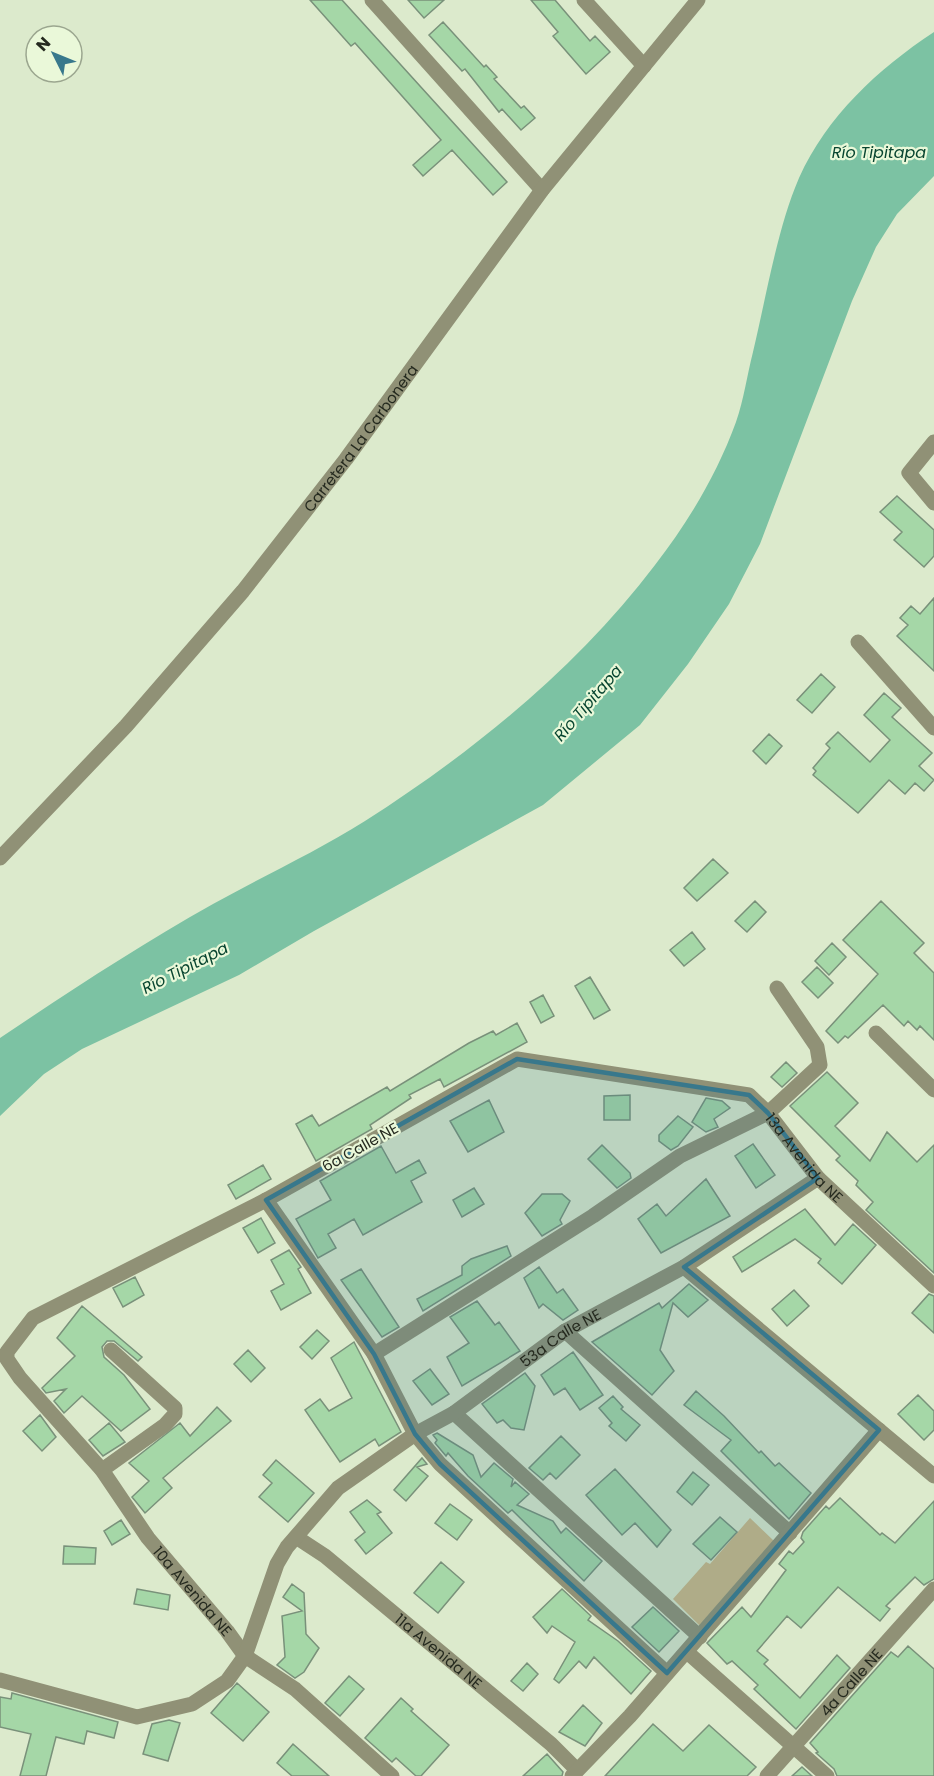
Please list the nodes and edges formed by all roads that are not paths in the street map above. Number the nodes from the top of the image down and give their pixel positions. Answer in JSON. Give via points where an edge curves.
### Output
{"nodes":[{"id":1,"x":372,"y":0,"type":"edge"},
{"id":2,"x":584,"y":0,"type":"edge"},
{"id":3,"x":698,"y":0,"type":"edge"},
{"id":4,"x":644,"y":66,"type":"junction"},
{"id":5,"x":542,"y":190,"type":"junction"},
{"id":6,"x":934,"y":442,"type":"edge"},
{"id":7,"x":934,"y":503,"type":"edge"},
{"id":8,"x":858,"y":642,"type":"dead end"},
{"id":9,"x":934,"y":728,"type":"edge"},
{"id":10,"x":0,"y":858,"type":"edge"},
{"id":11,"x":777,"y":988,"type":"dead end"},
{"id":12,"x":876,"y":1033,"type":"dead end"},
{"id":13,"x":934,"y":1090,"type":"edge"},
{"id":14,"x":768,"y":1113,"type":"junction"},
{"id":15,"x":818,"y":1178,"type":"junction"},
{"id":16,"x":266,"y":1200,"type":"junction"},
{"id":17,"x":684,"y":1267,"type":"junction"},
{"id":18,"x":934,"y":1286,"type":"edge"},
{"id":19,"x":565,"y":1331,"type":"junction"},
{"id":20,"x":111,"y":1350,"type":"dead end"},
{"id":21,"x":374,"y":1354,"type":"junction"},
{"id":22,"x":20,"y":1378,"type":"joint"},
{"id":23,"x":454,"y":1413,"type":"junction"},
{"id":24,"x":879,"y":1430,"type":"junction"},
{"id":25,"x":415,"y":1434,"type":"junction"},
{"id":26,"x":102,"y":1470,"type":"junction"},
{"id":27,"x":934,"y":1476,"type":"edge"},
{"id":28,"x":789,"y":1533,"type":"junction"},
{"id":29,"x":296,"y":1537,"type":"junction"},
{"id":30,"x":934,"y":1589,"type":"edge"},
{"id":31,"x":700,"y":1637,"type":"junction"},
{"id":32,"x":687,"y":1652,"type":"junction"},
{"id":33,"x":245,"y":1656,"type":"junction"},
{"id":34,"x":667,"y":1673,"type":"junction"},
{"id":35,"x":0,"y":1680,"type":"edge"},
{"id":36,"x":793,"y":1747,"type":"junction"},
{"id":37,"x":574,"y":1773,"type":"edge"},
{"id":38,"x":392,"y":1776,"type":"edge"},
{"id":39,"x":767,"y":1776,"type":"edge"},
{"id":40,"x":827,"y":1776,"type":"edge"}],
"edges":[{"from":1,"to":5,"type":"street"},
{"from":2,"to":4,"type":"street"},
{"from":3,"to":4,"type":"street","name":"Carretera La Carbonera"},
{"from":4,"to":5,"type":"street","name":"Carretera La Carbonera"},
{"from":5,"to":10,"type":"street","name":"Carretera La Carbonera","via":[[346,459],[243,591],[126,726]]},
{"from":6,"to":7,"type":"street","via":[[909,473]]},
{"from":8,"to":9,"type":"street"},
{"from":11,"to":14,"type":"street","name":"13a Avenida NE","via":[[817,1047],[820,1065]]},
{"from":12,"to":13,"type":"street"},
{"from":14,"to":15,"type":"street","name":"13a Avenida NE"},
{"from":14,"to":16,"type":"street","name":"6a Calle NE","via":[[749,1095],[517,1059]]},
{"from":14,"to":21,"type":"street","via":[[680,1156],[593,1216]]},
{"from":15,"to":17,"type":"street","name":"53a Calle NE"},
{"from":15,"to":18,"type":"street","name":"13a Avenida NE"},
{"from":16,"to":21,"type":"street"},
{"from":16,"to":22,"type":"street","name":"6a Calle NE","via":[[33,1318],[7,1352],[7,1359]]},
{"from":17,"to":19,"type":"street","name":"53a Calle NE"},
{"from":17,"to":24,"type":"street"},
{"from":19,"to":23,"type":"street","name":"53a Calle NE"},
{"from":19,"to":28,"type":"street"},
{"from":20,"to":26,"type":"street","via":[[175,1408],[175,1414]]},
{"from":21,"to":25,"type":"street"},
{"from":22,"to":26,"type":"street","name":"10a Avenida NE"},
{"from":23,"to":25,"type":"street","name":"53a Calle NE"},
{"from":23,"to":31,"type":"street"},
{"from":24,"to":27,"type":"street"},
{"from":24,"to":28,"type":"street"},
{"from":25,"to":29,"type":"street","name":"53a Calle NE","via":[[338,1488]]},
{"from":25,"to":34,"type":"street","via":[[440,1464]]},
{"from":26,"to":33,"type":"street","name":"10a Avenida NE","via":[[148,1538]]},
{"from":28,"to":31,"type":"street"},
{"from":29,"to":33,"type":"street","name":"53a Calle NE","via":[[277,1564]]},
{"from":29,"to":37,"type":"street","name":"11a Avenida NE","via":[[326,1556],[551,1744]]},
{"from":30,"to":36,"type":"street","name":"4a Calle NE"},
{"from":31,"to":32,"type":"street"},
{"from":32,"to":34,"type":"street"},
{"from":32,"to":36,"type":"street"},
{"from":33,"to":35,"type":"street","name":"53a Calle NE","via":[[227,1681],[192,1704],[137,1717]]},
{"from":33,"to":38,"type":"street","name":"10a Avenida NE","via":[[296,1689]]},
{"from":34,"to":37,"type":"street"},
{"from":36,"to":39,"type":"street","name":"4a Calle NE"},
{"from":36,"to":40,"type":"street"}]}
